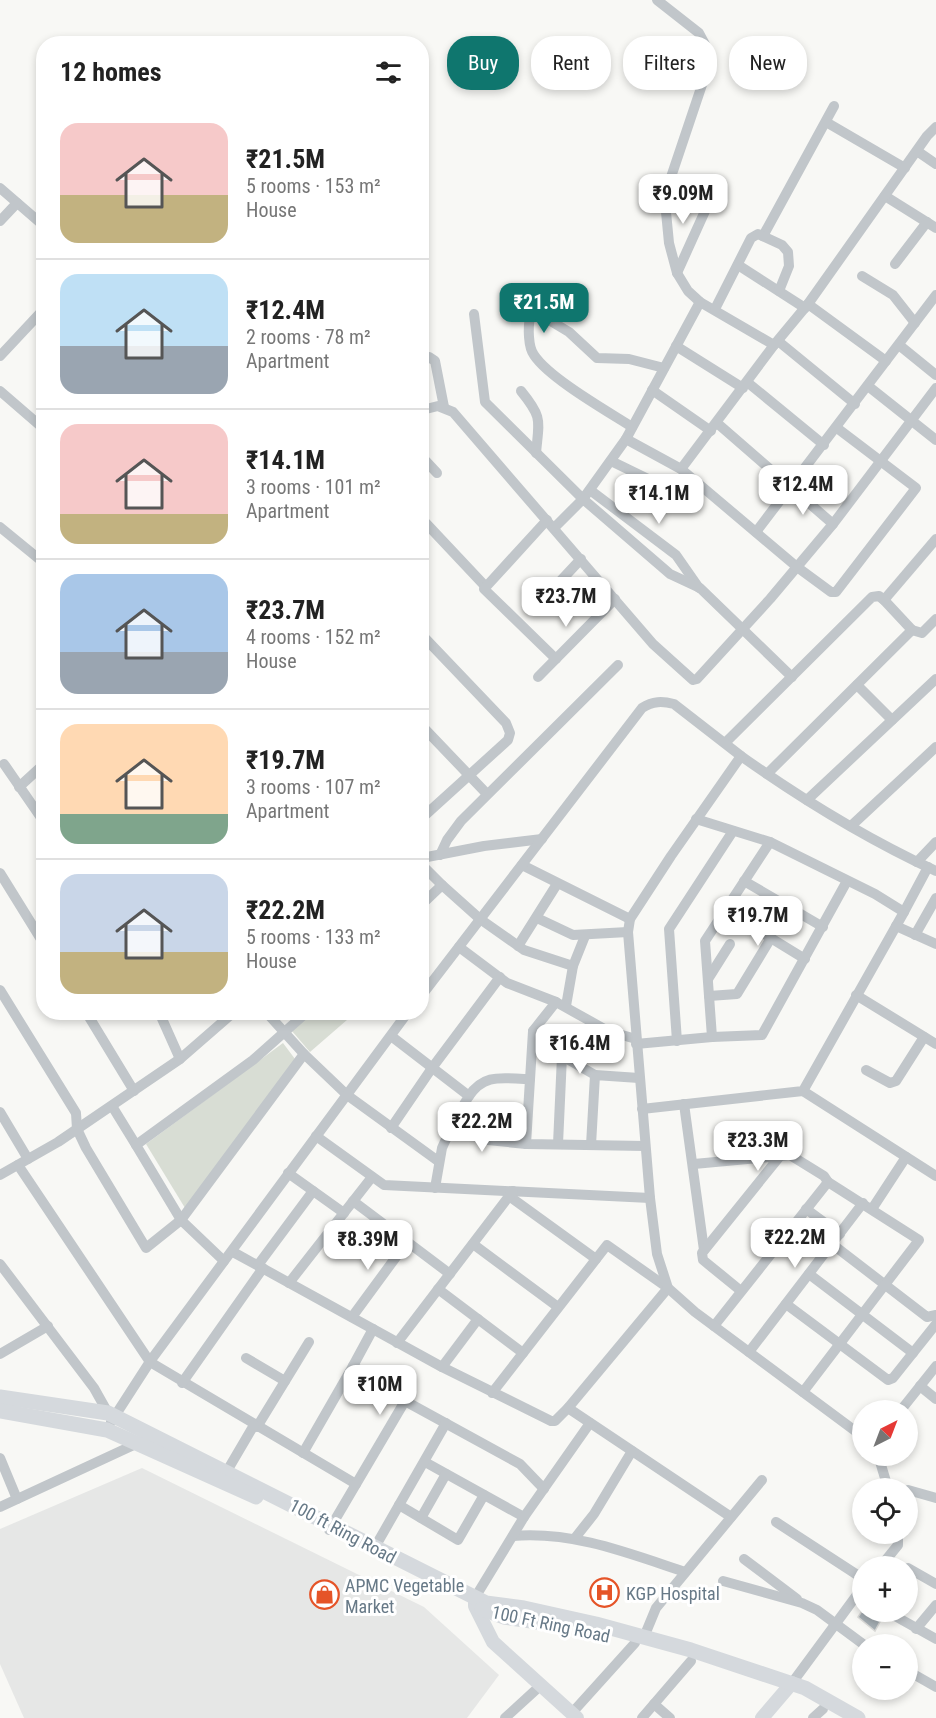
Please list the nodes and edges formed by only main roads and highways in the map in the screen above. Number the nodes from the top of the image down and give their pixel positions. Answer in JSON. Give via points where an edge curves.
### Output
{"nodes":[{"id":1,"x":0,"y":1397,"type":"edge"},
{"id":2,"x":0,"y":1411,"type":"edge"},
{"id":3,"x":331,"y":1527,"type":"junction"},
{"id":4,"x":476,"y":1601,"type":"junction"},
{"id":5,"x":640,"y":1640,"type":"junction"},
{"id":6,"x":789,"y":1687,"type":"junction"},
{"id":7,"x":818,"y":1713,"type":"edge"},
{"id":8,"x":842,"y":1718,"type":"edge"},
{"id":9,"x":858,"y":1718,"type":"edge"}],
"edges":[{"from":1,"to":3,"type":"main road","name":"100 ft Ring Road","via":[[111,1414]]},
{"from":2,"to":3,"type":"main road","name":"100 Ft Ring Road","via":[[107,1430]]},
{"from":3,"to":4,"type":"main road","name":"100 Ft Ring Road"},
{"from":3,"to":4,"type":"main road","name":"100 ft Ring Road"},
{"from":4,"to":5,"type":"main road","name":"100 ft Ring Road","via":[[524,1608]]},
{"from":5,"to":6,"type":"main road","name":"100 Ft Ring Road","via":[[691,1661]]},
{"from":5,"to":6,"type":"main road","name":"100 ft Ring Road","via":[[691,1650]]},
{"from":6,"to":7,"type":"main road","name":"100 Ft Ring Road"},
{"from":6,"to":9,"type":"main road","name":"100 ft Ring Road"},
{"from":7,"to":8,"type":"main road","name":"100 Ft Ring Road"}]}
